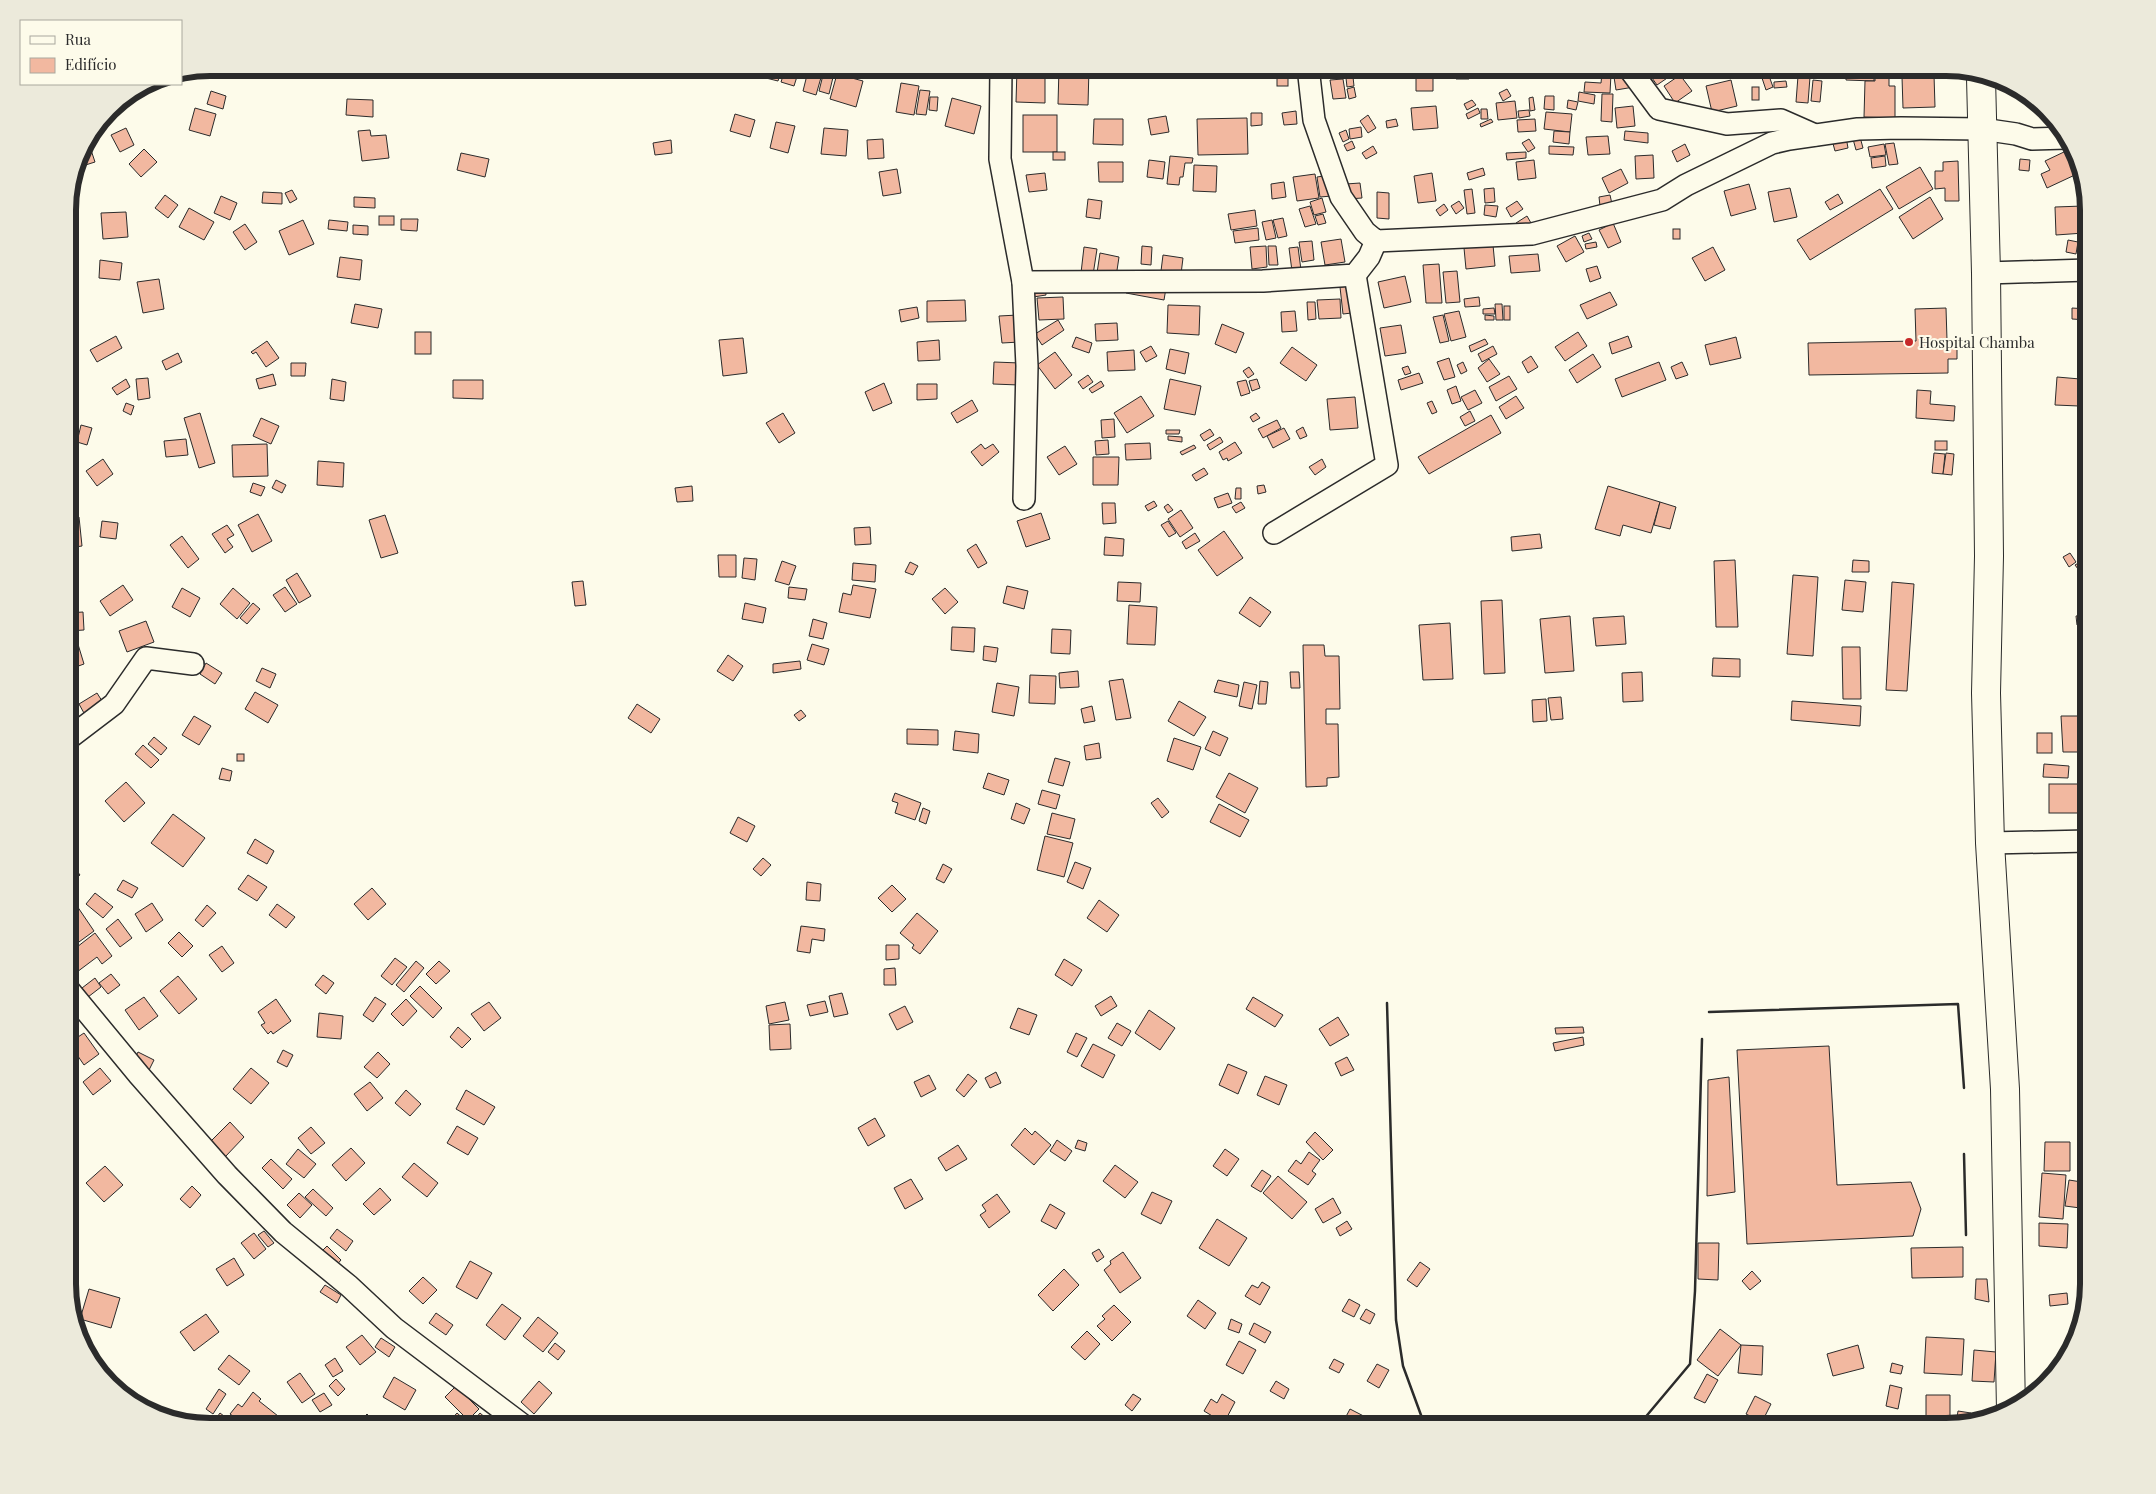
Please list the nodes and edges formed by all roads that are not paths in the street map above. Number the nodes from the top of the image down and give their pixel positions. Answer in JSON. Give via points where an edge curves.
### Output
{"nodes":[{"id":1,"x":1309,"y":76,"type":"edge"},
{"id":2,"x":1634,"y":76,"type":"edge"},
{"id":3,"x":1001,"y":77,"type":"edge"},
{"id":4,"x":1981,"y":81,"type":"edge"},
{"id":5,"x":1982,"y":129,"type":"junction"},
{"id":6,"x":1815,"y":135,"type":"junction"},
{"id":7,"x":2058,"y":138,"type":"edge"},
{"id":8,"x":1376,"y":241,"type":"junction"},
{"id":9,"x":2080,"y":270,"type":"edge"},
{"id":10,"x":1986,"y":274,"type":"junction"},
{"id":11,"x":1355,"y":275,"type":"junction"},
{"id":12,"x":1023,"y":282,"type":"junction"},
{"id":13,"x":1024,"y":499,"type":"dead end"},
{"id":14,"x":1274,"y":533,"type":"dead end"},
{"id":15,"x":193,"y":664,"type":"dead end"},
{"id":16,"x":77,"y":731,"type":"edge"},
{"id":17,"x":2080,"y":841,"type":"edge"},
{"id":18,"x":1990,"y":843,"type":"junction"},
{"id":19,"x":77,"y":1000,"type":"edge"},
{"id":20,"x":2011,"y":1401,"type":"edge"},
{"id":21,"x":513,"y":1418,"type":"edge"}],
"edges":[{"from":1,"to":8,"type":"street","via":[[1314,120],[1341,196],[1365,232]]},
{"from":2,"to":6,"type":"street","via":[[1659,109],[1727,124],[1781,120]]},
{"from":3,"to":12,"type":"street","via":[[1000,159]]},
{"from":4,"to":5,"type":"main road"},
{"from":5,"to":6,"type":"street","via":[[1858,129]]},
{"from":5,"to":7,"type":"street","via":[[2032,139]]},
{"from":5,"to":10,"type":"main road"},
{"from":6,"to":8,"type":"street","via":[[1772,143],[1662,200],[1532,234]]},
{"from":8,"to":11,"type":"street","via":[[1369,258]]},
{"from":9,"to":10,"type":"street"},
{"from":10,"to":18,"type":"main road","via":[[1989,556],[1986,692]]},
{"from":11,"to":12,"type":"street","via":[[1263,281]]},
{"from":11,"to":14,"type":"street","via":[[1387,465]]},
{"from":12,"to":13,"type":"street","via":[[1027,366]]},
{"from":15,"to":16,"type":"street","via":[[146,658],[114,704]]},
{"from":17,"to":18,"type":"street"},
{"from":18,"to":20,"type":"main road","via":[[2005,1089]]},
{"from":19,"to":21,"type":"street","via":[[227,1175],[283,1232],[394,1328]]}]}
